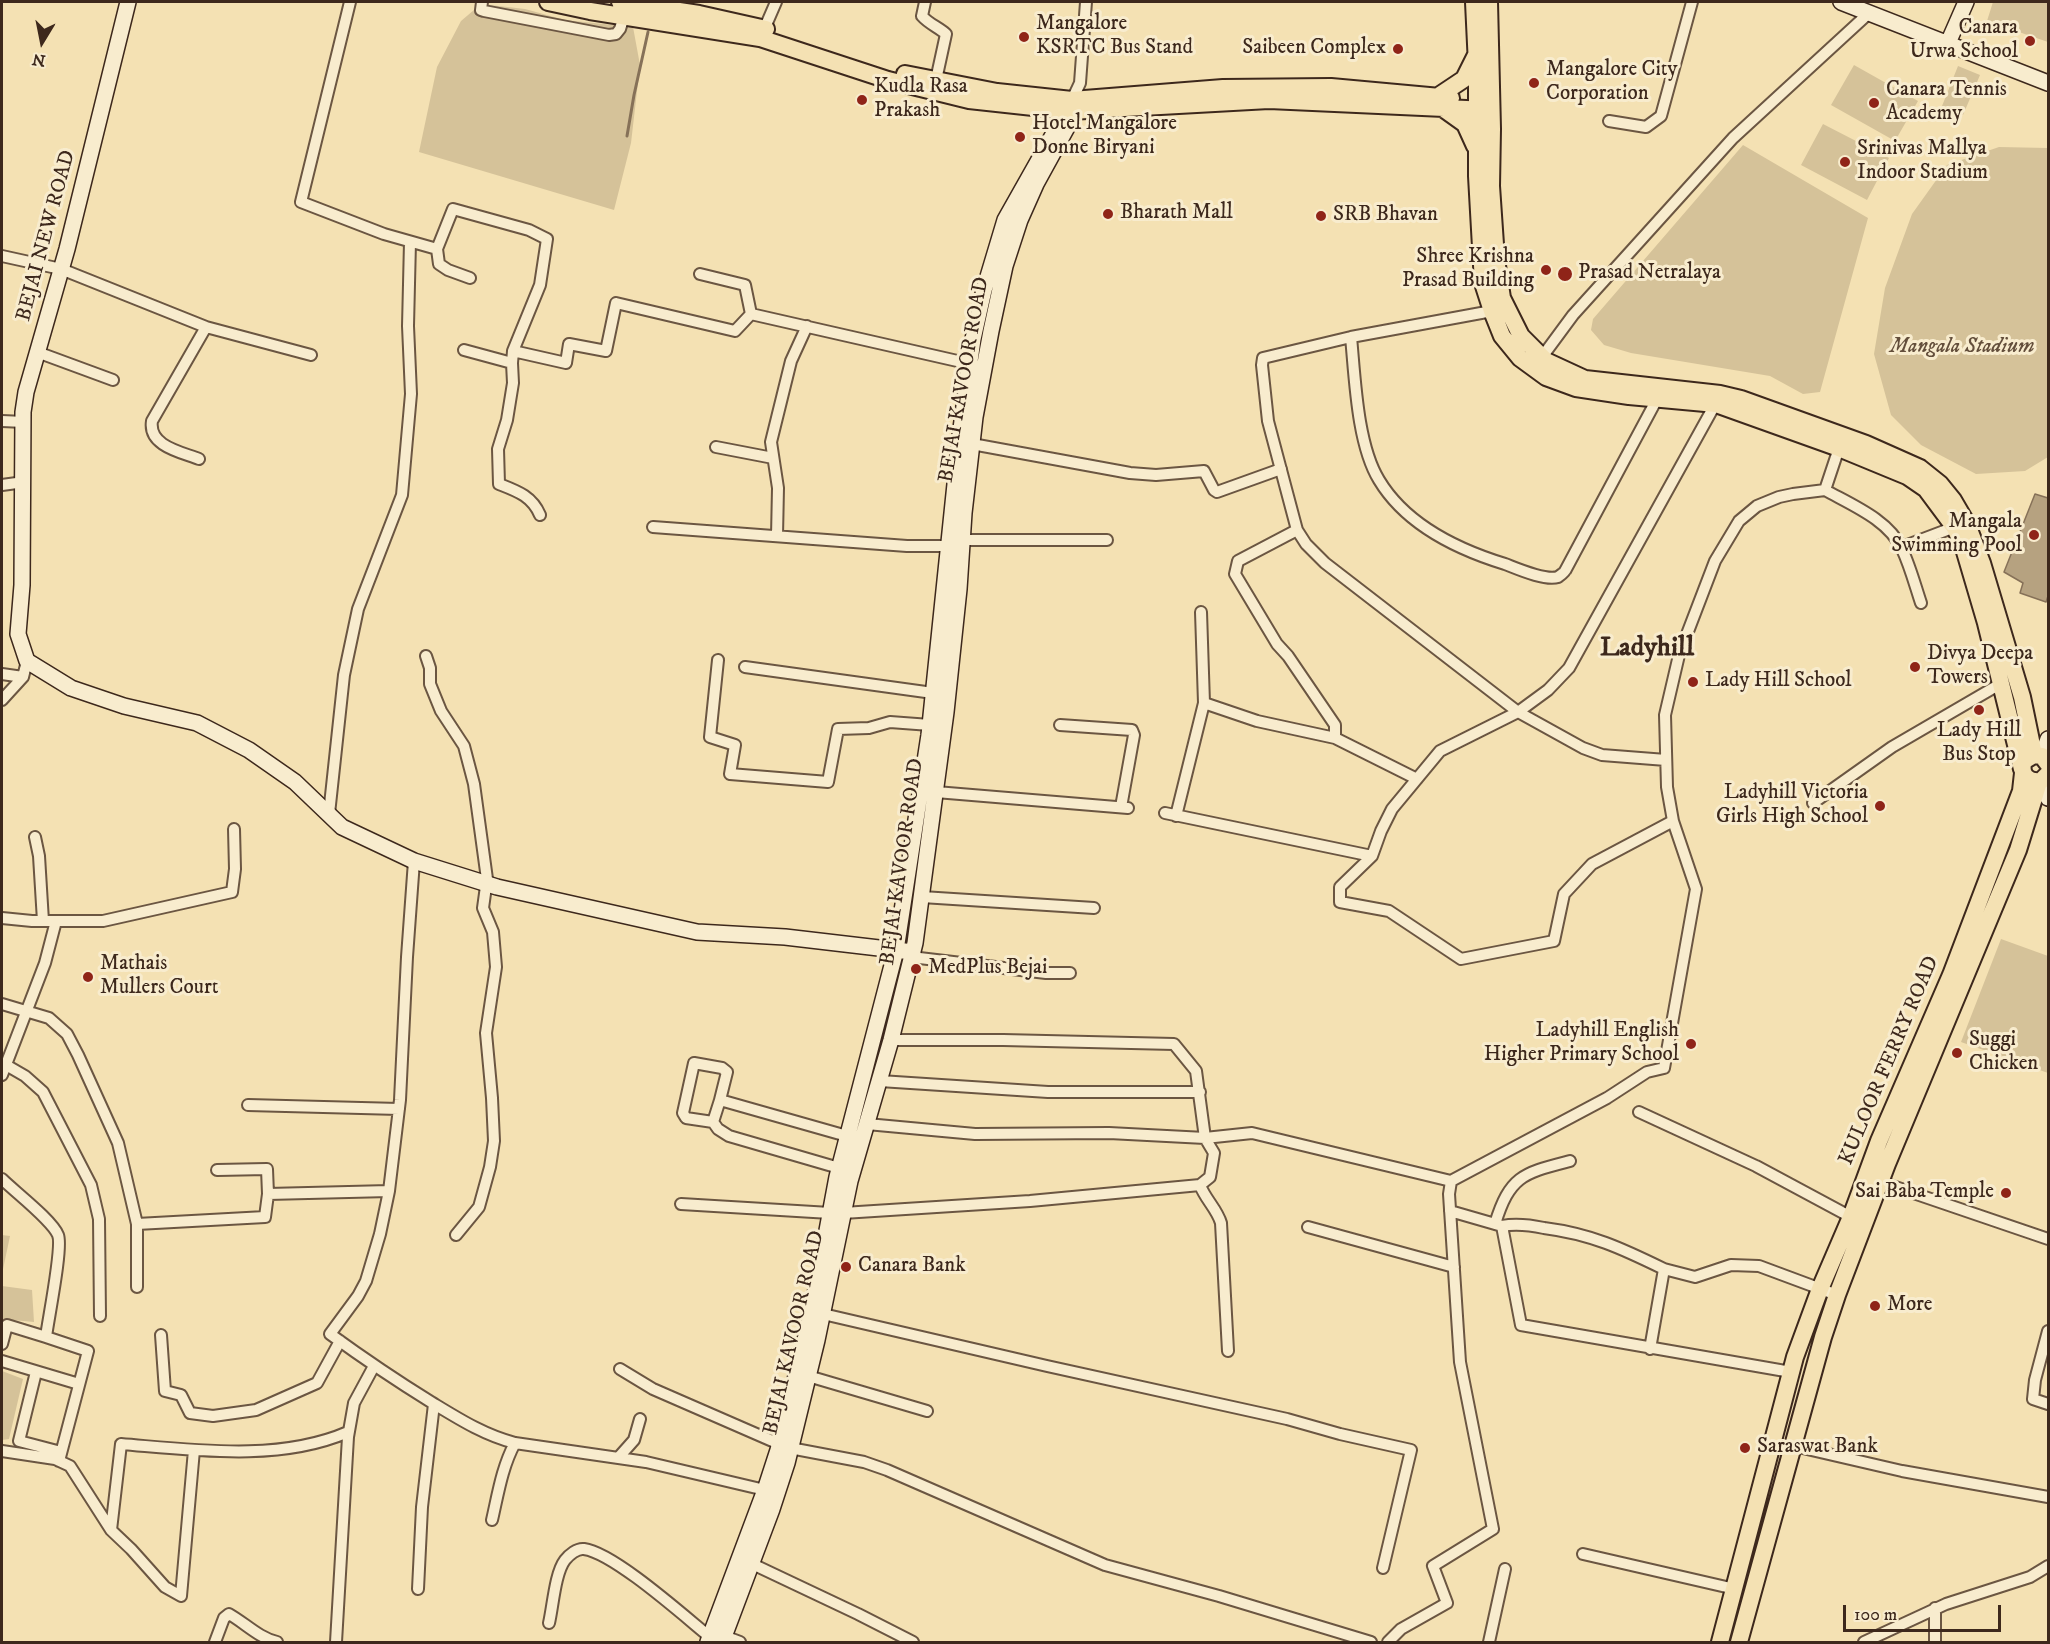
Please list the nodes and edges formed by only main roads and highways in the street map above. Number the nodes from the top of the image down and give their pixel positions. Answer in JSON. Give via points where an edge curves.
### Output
{"nodes":[{"id":1,"x":128,"y":2,"type":"edge"},
{"id":2,"x":548,"y":2,"type":"edge"},
{"id":3,"x":1474,"y":2,"type":"edge"},
{"id":4,"x":1489,"y":2,"type":"edge"},
{"id":5,"x":1841,"y":2,"type":"edge"},
{"id":6,"x":1966,"y":2,"type":"edge"},
{"id":7,"x":622,"y":9,"type":"edge"},
{"id":8,"x":762,"y":33,"type":"junction"},
{"id":9,"x":1948,"y":43,"type":"junction"},
{"id":10,"x":1477,"y":53,"type":"junction"},
{"id":11,"x":2049,"y":83,"type":"edge"},
{"id":12,"x":1076,"y":101,"type":"junction"},
{"id":13,"x":1441,"y":103,"type":"junction"},
{"id":14,"x":1485,"y":104,"type":"junction"},
{"id":15,"x":1477,"y":155,"type":"junction"},
{"id":16,"x":977,"y":365,"type":"junction"},
{"id":17,"x":1718,"y":399,"type":"junction"},
{"id":18,"x":1961,"y":525,"type":"junction"},
{"id":19,"x":2049,"y":739,"type":"edge"},
{"id":20,"x":2023,"y":771,"type":"junction"},
{"id":21,"x":2043,"y":771,"type":"edge"},
{"id":22,"x":2049,"y":798,"type":"edge"},
{"id":23,"x":896,"y":950,"type":"junction"},
{"id":24,"x":912,"y":955,"type":"junction"},
{"id":25,"x":832,"y":1213,"type":"junction"},
{"id":26,"x":784,"y":1449,"type":"junction"},
{"id":27,"x":745,"y":1560,"type":"junction"},
{"id":28,"x":716,"y":1639,"type":"edge"},
{"id":29,"x":1720,"y":1642,"type":"edge"},
{"id":30,"x":1739,"y":1642,"type":"edge"}],
"edges":[{"from":1,"to":23,"type":"main road","name":"BEJAI NEW ROAD","via":[[26,392],[18,634],[27,661],[71,688],[124,706],[197,723],[249,750],[295,782],[342,827],[414,861],[486,884],[697,932]]},
{"from":2,"to":7,"type":"main road"},
{"from":3,"to":10,"type":"main road"},
{"from":4,"to":14,"type":"main road"},
{"from":5,"to":9,"type":"main road"},
{"from":6,"to":9,"type":"main road"},
{"from":7,"to":8,"type":"main road"},
{"from":8,"to":12,"type":"main road","via":[[883,69],[997,92]]},
{"from":8,"to":12,"type":"main road","via":[[888,80],[969,100]]},
{"from":9,"to":11,"type":"main road"},
{"from":10,"to":13,"type":"main road","via":[[1464,79]]},
{"from":10,"to":14,"type":"main road"},
{"from":12,"to":13,"type":"main road"},
{"from":12,"to":16,"type":"main road","name":"BEJAI KAVOOR ROAD","via":[[1020,220]]},
{"from":13,"to":14,"type":"main road"},
{"from":13,"to":15,"type":"main road","via":[[1465,124]]},
{"from":14,"to":15,"type":"main road"},
{"from":14,"to":17,"type":"main road","via":[[1502,298],[1521,336],[1546,361],[1586,379]]},
{"from":15,"to":17,"type":"main road","via":[[1483,283],[1502,336],[1520,358],[1546,377],[1576,388],[1657,399]]},
{"from":16,"to":23,"type":"main road","name":"BEJAI KAVOOR ROAD","via":[[948,546],[930,725]]},
{"from":16,"to":24,"type":"main road","name":"BEJAI KAVOOR ROAD","via":[[951,663]]},
{"from":17,"to":18,"type":"main road","via":[[1907,476],[1926,489]]},
{"from":17,"to":18,"type":"main road","via":[[1741,399],[1920,468],[1953,500]]},
{"from":18,"to":20,"type":"main road","via":[[1963,546]]},
{"from":18,"to":21,"type":"main road","via":[[1982,563]]},
{"from":19,"to":21,"type":"main road"},
{"from":20,"to":21,"type":"main road","via":[[2024,761]]},
{"from":20,"to":29,"type":"main road","name":"KULOOR FERRY ROAD","via":[[2021,791],[1980,901],[1879,1141],[1791,1372]]},
{"from":21,"to":22,"type":"main road"},
{"from":21,"to":30,"type":"main road","name":"KULOOR FERRY ROAD","via":[[2018,850],[1837,1295]]},
{"from":23,"to":24,"type":"main road"},
{"from":23,"to":25,"type":"main road","name":"BEJAI KAVOOR ROAD","via":[[839,1168]]},
{"from":24,"to":25,"type":"main road","name":"BEJAI KAVOOR ROAD","via":[[850,1181]]},
{"from":25,"to":26,"type":"main road","name":"BEJAI KAVOOR ROAD"},
{"from":25,"to":26,"type":"main road","name":"BEJAI KAVOOR ROAD","via":[[823,1314]]},
{"from":26,"to":27,"type":"main road","name":"BEJAI KAVOOR ROAD","via":[[765,1490]]},
{"from":26,"to":27,"type":"main road","name":"BEJAI KAVOOR ROAD","via":[[772,1509]]},
{"from":27,"to":28,"type":"main road","name":"BEJAI KAVOOR ROAD"}]}
